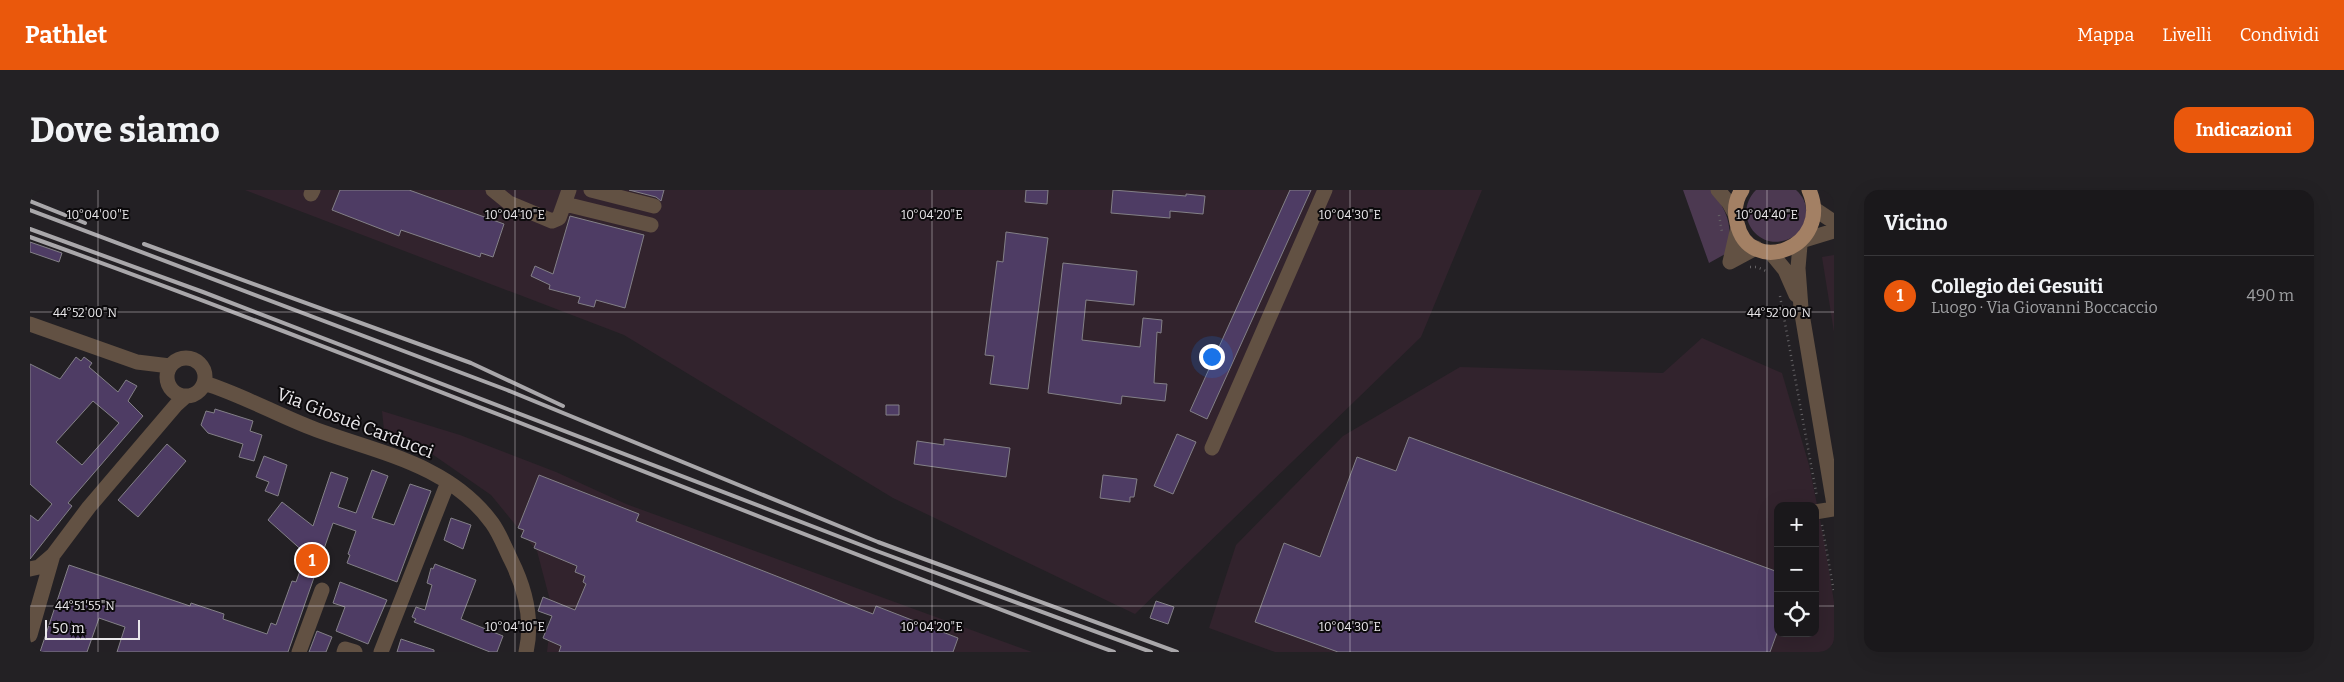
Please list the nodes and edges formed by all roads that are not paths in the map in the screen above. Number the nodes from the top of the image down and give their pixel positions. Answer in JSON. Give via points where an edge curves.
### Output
{"nodes":[{"id":1,"x":493,"y":190,"type":"edge"},
{"id":2,"x":591,"y":190,"type":"edge"},
{"id":3,"x":1325,"y":190,"type":"edge"},
{"id":4,"x":1718,"y":190,"type":"edge"},
{"id":5,"x":1742,"y":190,"type":"edge"},
{"id":6,"x":567,"y":197,"type":"edge"},
{"id":7,"x":1815,"y":197,"type":"edge"},
{"id":8,"x":654,"y":206,"type":"dead end"},
{"id":9,"x":1736,"y":221,"type":"junction"},
{"id":10,"x":1834,"y":222,"type":"edge"},
{"id":11,"x":651,"y":224,"type":"dead end"},
{"id":12,"x":1834,"y":231,"type":"edge"},
{"id":13,"x":1802,"y":242,"type":"junction"},
{"id":14,"x":1763,"y":250,"type":"junction"},
{"id":15,"x":1801,"y":308,"type":"junction"},
{"id":16,"x":30,"y":324,"type":"edge"},
{"id":17,"x":170,"y":366,"type":"junction"},
{"id":18,"x":204,"y":383,"type":"junction"},
{"id":19,"x":186,"y":396,"type":"junction"},
{"id":20,"x":1212,"y":448,"type":"dead end"},
{"id":21,"x":448,"y":482,"type":"junction"},
{"id":22,"x":1834,"y":504,"type":"edge"},
{"id":23,"x":53,"y":555,"type":"junction"},
{"id":24,"x":30,"y":569,"type":"edge"},
{"id":25,"x":322,"y":590,"type":"dead end"},
{"id":26,"x":30,"y":634,"type":"edge"},
{"id":27,"x":299,"y":652,"type":"edge"},
{"id":28,"x":344,"y":652,"type":"edge"},
{"id":29,"x":355,"y":652,"type":"edge"},
{"id":30,"x":381,"y":652,"type":"edge"},
{"id":31,"x":526,"y":652,"type":"edge"}],
"edges":[{"from":1,"to":6,"type":"street","via":[[509,203],[552,221],[559,218]]},
{"from":2,"to":8,"type":"street"},
{"from":3,"to":20,"type":"street"},
{"from":4,"to":9,"type":"street","via":[[1730,203]]},
{"from":5,"to":9,"type":"main road","via":[[1736,203]]},
{"from":6,"to":11,"type":"street"},
{"from":7,"to":10,"type":"street"},
{"from":7,"to":13,"type":"main road","via":[[1814,223]]},
{"from":9,"to":14,"type":"main road","via":[[1742,236]]},
{"from":9,"to":14,"type":"street","via":[[1730,262]]},
{"from":12,"to":13,"type":"street"},
{"from":13,"to":14,"type":"main road","via":[[1781,252]]},
{"from":13,"to":15,"type":"street","via":[[1798,268]]},
{"from":14,"to":15,"type":"street","via":[[1785,270]]},
{"from":15,"to":22,"type":"street"},
{"from":16,"to":17,"type":"street","via":[[136,362]]},
{"from":17,"to":18,"type":"street","via":[[180,359],[192,359],[205,372]]},
{"from":17,"to":19,"type":"street","via":[[168,384],[175,393]]},
{"from":18,"to":19,"type":"street","via":[[197,393]]},
{"from":18,"to":21,"type":"street","name":"Via Giosuè Carducci","via":[[317,430],[426,468]]},
{"from":19,"to":23,"type":"street","via":[[89,507]]},
{"from":21,"to":30,"type":"street"},
{"from":21,"to":31,"type":"street","name":"Via Giosuè Carducci","via":[[474,503],[492,524],[521,580],[529,618]]},
{"from":23,"to":24,"type":"street","via":[[39,567]]},
{"from":23,"to":26,"type":"street"},
{"from":25,"to":27,"type":"street"},
{"from":28,"to":29,"type":"street","via":[[345,649]]}]}
